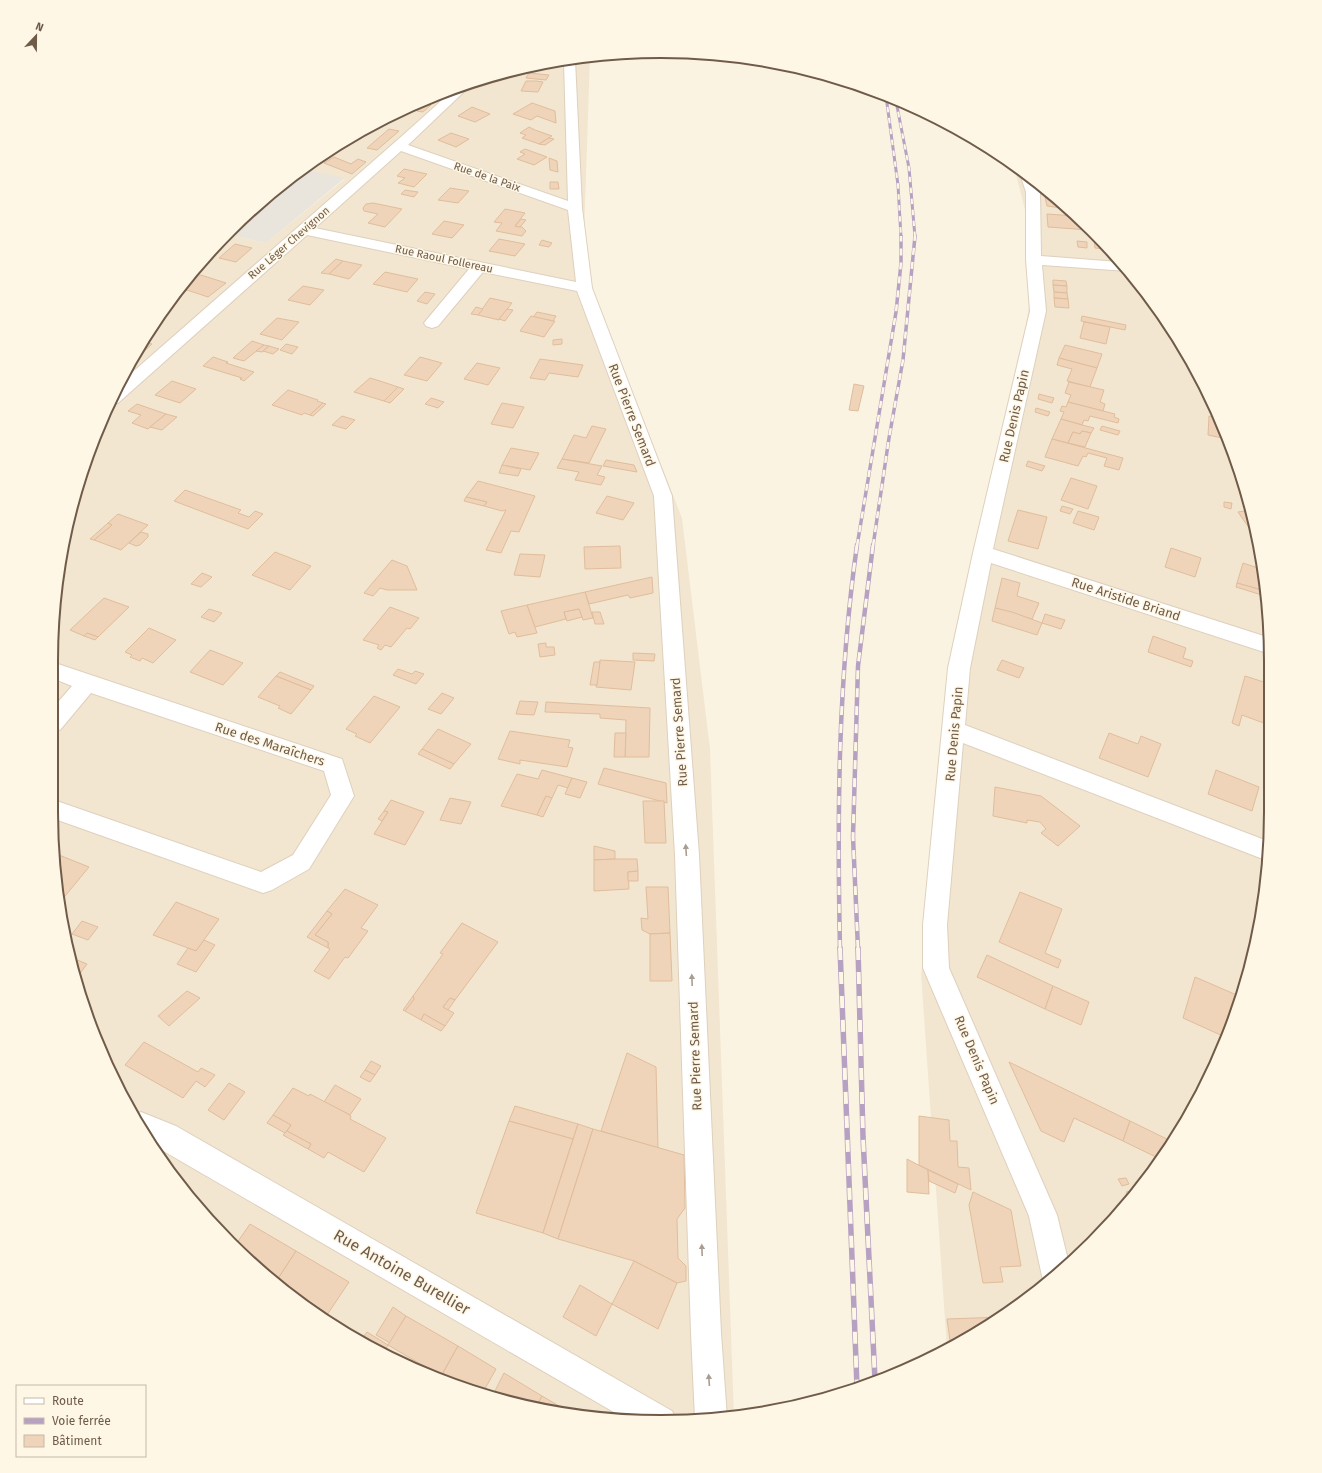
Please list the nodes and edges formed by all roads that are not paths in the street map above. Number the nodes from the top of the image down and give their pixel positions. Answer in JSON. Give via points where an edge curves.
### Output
{"nodes":[{"id":1,"x":570,"y":65,"type":"edge"},
{"id":2,"x":455,"y":95,"type":"edge"},
{"id":3,"x":399,"y":146,"type":"junction"},
{"id":4,"x":1031,"y":185,"type":"edge"},
{"id":5,"x":574,"y":208,"type":"junction"},
{"id":6,"x":304,"y":230,"type":"junction"},
{"id":7,"x":1034,"y":260,"type":"junction"},
{"id":8,"x":1117,"y":266,"type":"edge"},
{"id":9,"x":479,"y":267,"type":"junction"},
{"id":10,"x":584,"y":288,"type":"junction"},
{"id":11,"x":432,"y":323,"type":"dead end"},
{"id":12,"x":122,"y":390,"type":"edge"},
{"id":13,"x":983,"y":553,"type":"junction"},
{"id":14,"x":1264,"y":644,"type":"edge"},
{"id":15,"x":58,"y":672,"type":"edge"},
{"id":16,"x":87,"y":684,"type":"junction"},
{"id":17,"x":58,"y":717,"type":"edge"},
{"id":18,"x":954,"y":730,"type":"junction"},
{"id":19,"x":58,"y":810,"type":"edge"},
{"id":20,"x":1263,"y":849,"type":"edge"},
{"id":21,"x":149,"y":1129,"type":"edge"},
{"id":22,"x":1055,"y":1268,"type":"edge"},
{"id":23,"x":711,"y":1413,"type":"edge"},
{"id":24,"x":648,"y":1415,"type":"edge"}],
"edges":[{"from":1,"to":5,"type":"street","name":"Rue Pierre Semard"},
{"from":2,"to":3,"type":"street","name":"Rue Léger Chevignon"},
{"from":3,"to":5,"type":"street","name":"Rue de la Paix"},
{"from":3,"to":6,"type":"street","name":"Rue Léger Chevignon"},
{"from":4,"to":7,"type":"street","name":"Rue Denis Papin"},
{"from":5,"to":10,"type":"street","name":"Rue Pierre Semard"},
{"from":6,"to":9,"type":"street","name":"Rue Raoul Follereau"},
{"from":6,"to":12,"type":"street","name":"Rue Léger Chevignon"},
{"from":7,"to":8,"type":"street"},
{"from":7,"to":13,"type":"street","name":"Rue Denis Papin","via":[[1038,311]]},
{"from":9,"to":10,"type":"street","name":"Rue Raoul Follereau"},
{"from":9,"to":11,"type":"street"},
{"from":23,"to":10,"type":"street","name":"Rue Pierre Semard","one_way":true,"via":[[687,855],[663,496]]},
{"from":13,"to":14,"type":"street","name":"Rue Aristide Briand"},
{"from":13,"to":18,"type":"street","name":"Rue Denis Papin","via":[[959,668]]},
{"from":15,"to":16,"type":"street","name":"Rue des Maraîchers"},
{"from":16,"to":17,"type":"street"},
{"from":16,"to":19,"type":"street","name":"Rue des Maraîchers","via":[[334,765],[343,796],[301,862],[263,883]]},
{"from":18,"to":20,"type":"street"},
{"from":18,"to":22,"type":"street","name":"Rue Denis Papin","via":[[935,925],[936,968],[1043,1214]]},
{"from":21,"to":24,"type":"street","name":"Rue Antoine Burellier","via":[[166,1136]]}]}
